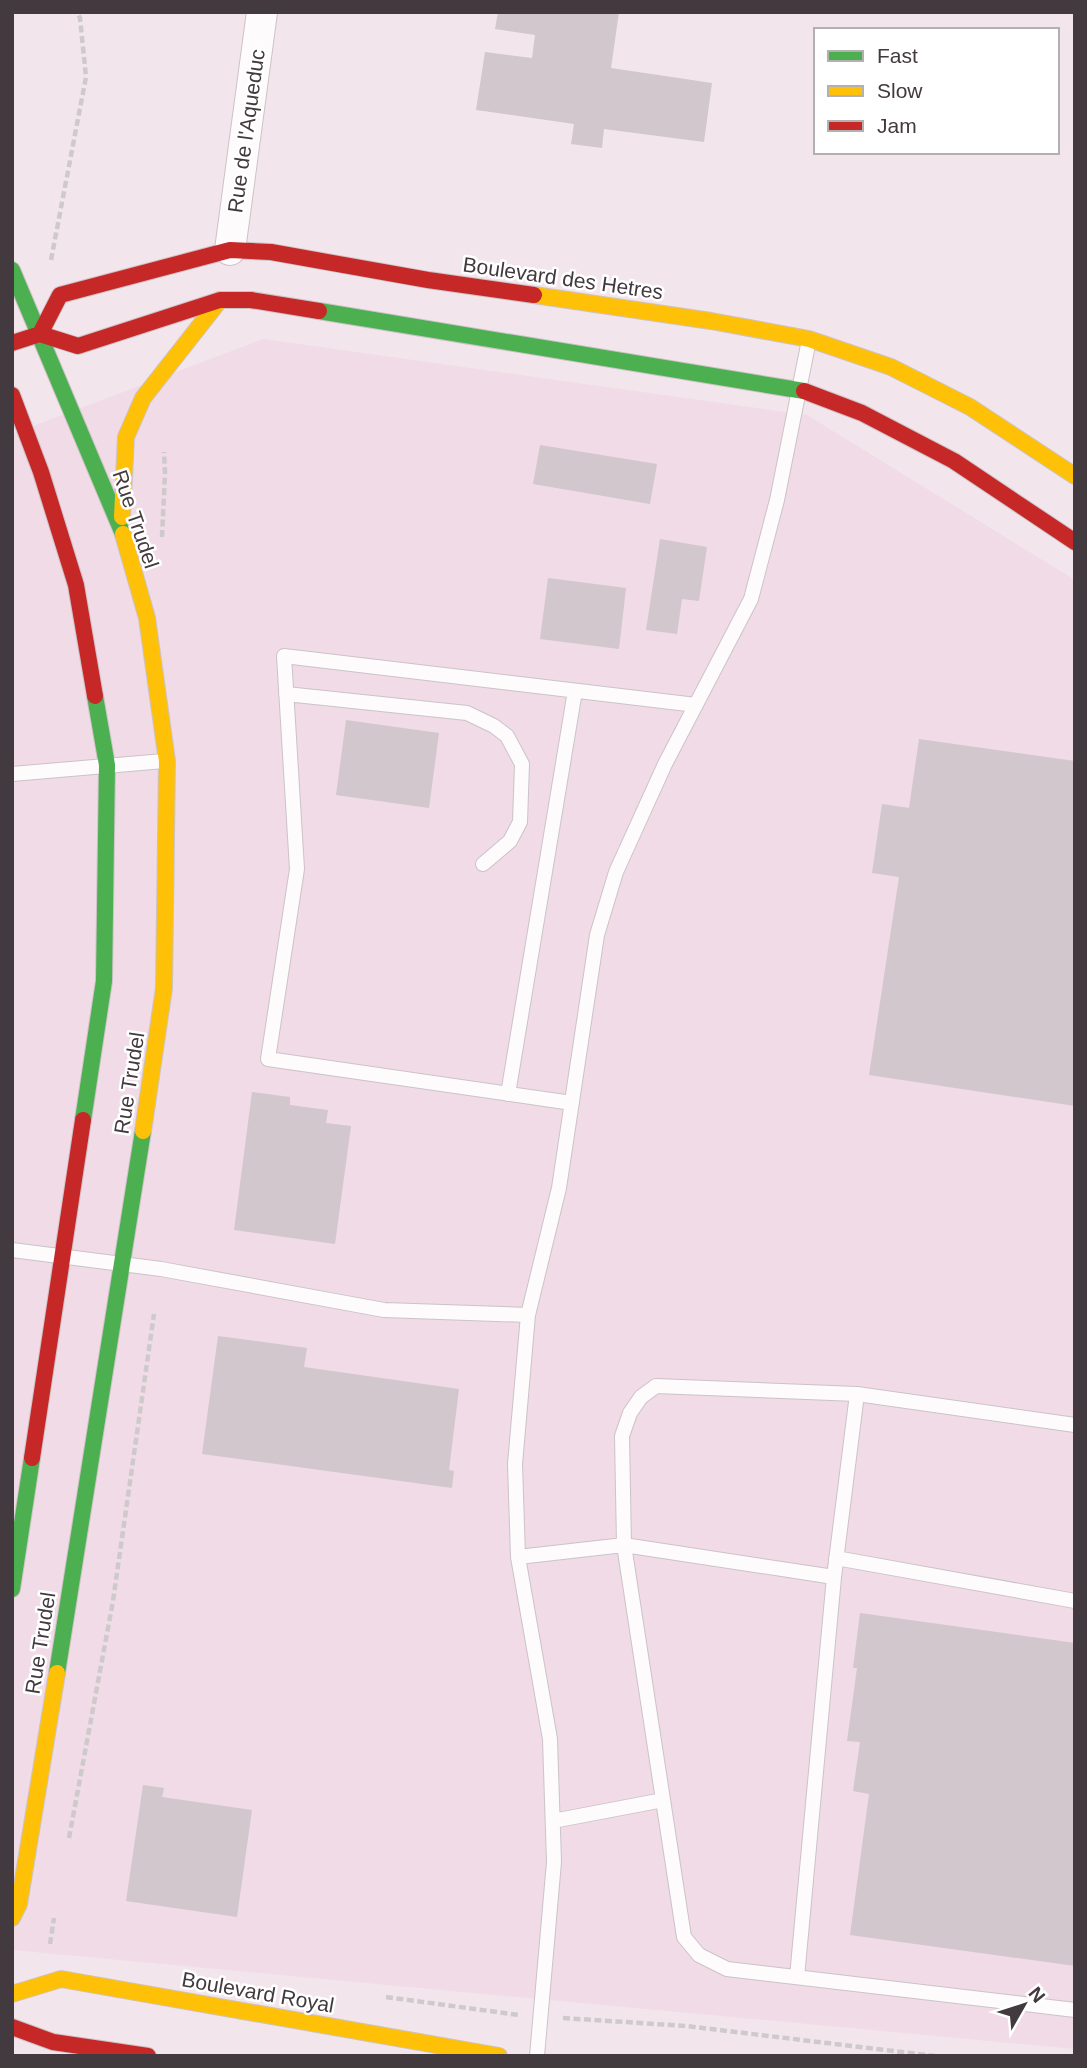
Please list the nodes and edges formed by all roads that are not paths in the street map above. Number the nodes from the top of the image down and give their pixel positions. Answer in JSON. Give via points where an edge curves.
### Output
{"nodes":[{"id":1,"x":262,"y":12,"type":"edge"},
{"id":2,"x":230,"y":250,"type":"junction"},
{"id":3,"x":12,"y":270,"type":"edge"},
{"id":4,"x":220,"y":300,"type":"junction"},
{"id":5,"x":40,"y":334,"type":"junction"},
{"id":6,"x":809,"y":339,"type":"junction"},
{"id":7,"x":12,"y":344,"type":"edge"},
{"id":8,"x":798,"y":389,"type":"junction"},
{"id":9,"x":12,"y":395,"type":"edge"},
{"id":10,"x":1075,"y":476,"type":"edge"},
{"id":11,"x":121,"y":530,"type":"junction"},
{"id":12,"x":1075,"y":542,"type":"edge"},
{"id":13,"x":575,"y":691,"type":"junction"},
{"id":14,"x":286,"y":694,"type":"junction"},
{"id":15,"x":696,"y":705,"type":"junction"},
{"id":16,"x":167,"y":761,"type":"junction"},
{"id":17,"x":107,"y":765,"type":"junction"},
{"id":18,"x":12,"y":774,"type":"edge"},
{"id":19,"x":483,"y":864,"type":"dead end"},
{"id":20,"x":508,"y":1094,"type":"junction"},
{"id":21,"x":572,"y":1103,"type":"junction"},
{"id":22,"x":12,"y":1250,"type":"edge"},
{"id":23,"x":63,"y":1257,"type":"junction"},
{"id":24,"x":123,"y":1263,"type":"junction"},
{"id":25,"x":528,"y":1315,"type":"junction"},
{"id":26,"x":857,"y":1394,"type":"junction"},
{"id":27,"x":1075,"y":1425,"type":"edge"},
{"id":28,"x":624,"y":1545,"type":"junction"},
{"id":29,"x":517,"y":1557,"type":"junction"},
{"id":30,"x":836,"y":1558,"type":"junction"},
{"id":31,"x":834,"y":1577,"type":"junction"},
{"id":32,"x":12,"y":1590,"type":"edge"},
{"id":33,"x":1075,"y":1601,"type":"edge"},
{"id":34,"x":663,"y":1800,"type":"junction"},
{"id":35,"x":553,"y":1821,"type":"junction"},
{"id":36,"x":12,"y":1918,"type":"edge"},
{"id":37,"x":797,"y":1976,"type":"junction"},
{"id":38,"x":12,"y":1994,"type":"edge"},
{"id":39,"x":1075,"y":2010,"type":"edge"},
{"id":40,"x":12,"y":2027,"type":"edge"},
{"id":41,"x":148,"y":2056,"type":"edge"},
{"id":42,"x":499,"y":2056,"type":"edge"},
{"id":43,"x":537,"y":2056,"type":"edge"}],
"edges":[{"from":1,"to":2,"type":"street","name":"Rue de l'Aqueduc"},
{"from":2,"to":5,"type":"street","name":"Boulevard des Hetres","via":[[60,295]]},
{"from":2,"to":6,"type":"street","name":"Boulevard des Hetres","via":[[271,252]]},
{"from":3,"to":5,"type":"street","name":"Rue Trudel"},
{"from":4,"to":5,"type":"street","via":[[79,346]]},
{"from":4,"to":8,"type":"street","via":[[264,302]]},
{"from":4,"to":11,"type":"street","via":[[143,398],[127,436]]},
{"from":5,"to":7,"type":"street"},
{"from":5,"to":11,"type":"street","name":"Rue Trudel"},
{"from":6,"to":8,"type":"lane"},
{"from":6,"to":10,"type":"street","name":"Boulevard des Hetres","via":[[891,367],[970,407]]},
{"from":8,"to":12,"type":"street","via":[[862,414],[954,461]]},
{"from":8,"to":15,"type":"lane","via":[[777,500],[751,599]]},
{"from":9,"to":17,"type":"street","name":"Rue Trudel","via":[[76,585]]},
{"from":11,"to":16,"type":"street","name":"Rue Trudel","via":[[147,618]]},
{"from":13,"to":14,"type":"lane","via":[[284,656]]},
{"from":13,"to":15,"type":"lane"},
{"from":13,"to":20,"type":"lane"},
{"from":14,"to":19,"type":"lane","via":[[467,713],[507,736],[522,764],[520,822],[510,841]]},
{"from":14,"to":20,"type":"lane","via":[[297,869],[268,1059]]},
{"from":15,"to":21,"type":"lane","via":[[615,872],[597,935]]},
{"from":16,"to":17,"type":"lane"},
{"from":16,"to":24,"type":"street","name":"Rue Trudel","via":[[164,988]]},
{"from":17,"to":18,"type":"lane"},
{"from":17,"to":23,"type":"street","name":"Rue Trudel","via":[[104,981]]},
{"from":20,"to":21,"type":"lane"},
{"from":21,"to":25,"type":"lane","via":[[559,1188]]},
{"from":22,"to":23,"type":"lane"},
{"from":23,"to":24,"type":"lane"},
{"from":23,"to":32,"type":"street","name":"Rue Trudel"},
{"from":24,"to":25,"type":"lane","via":[[384,1310]]},
{"from":24,"to":36,"type":"street","name":"Rue Trudel","via":[[19,1904]]},
{"from":25,"to":29,"type":"lane","via":[[515,1464]]},
{"from":26,"to":27,"type":"lane"},
{"from":26,"to":28,"type":"lane","via":[[656,1386],[641,1397],[622,1436]]},
{"from":26,"to":30,"type":"lane"},
{"from":28,"to":29,"type":"lane"},
{"from":28,"to":31,"type":"lane"},
{"from":28,"to":34,"type":"lane"},
{"from":29,"to":35,"type":"lane","via":[[550,1739]]},
{"from":30,"to":31,"type":"lane"},
{"from":30,"to":33,"type":"lane"},
{"from":31,"to":37,"type":"lane"},
{"from":34,"to":35,"type":"lane"},
{"from":34,"to":37,"type":"lane","via":[[684,1937],[699,1955],[727,1969]]},
{"from":35,"to":43,"type":"lane","via":[[554,1862]]},
{"from":37,"to":39,"type":"lane"},
{"from":38,"to":42,"type":"street","name":"Boulevard Royal","via":[[61,1979]]},
{"from":40,"to":41,"type":"street","via":[[53,2042]]}]}
